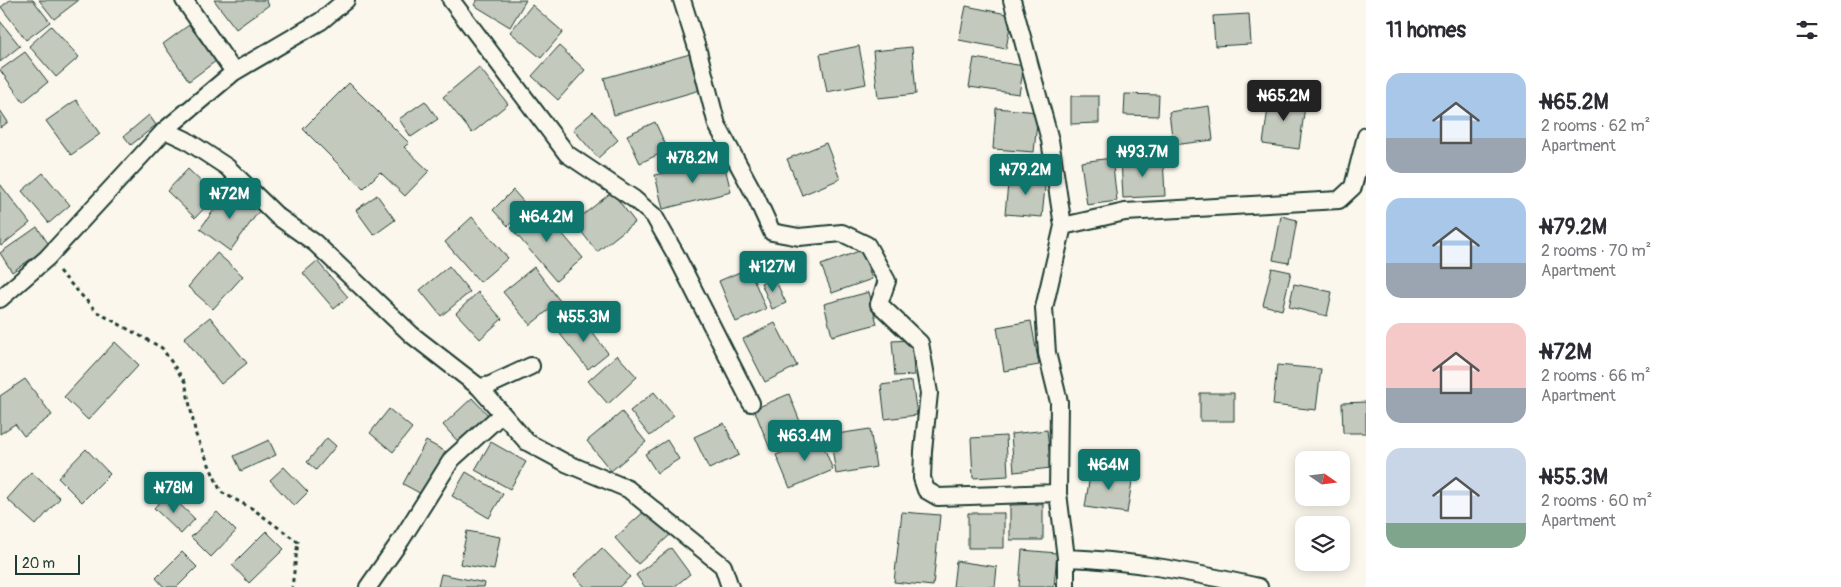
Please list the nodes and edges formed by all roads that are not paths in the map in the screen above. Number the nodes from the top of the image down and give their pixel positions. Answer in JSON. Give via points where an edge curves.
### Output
{"nodes":[{"id":1,"x":184,"y":0,"type":"edge"},
{"id":2,"x":346,"y":0,"type":"edge"},
{"id":3,"x":451,"y":0,"type":"edge"},
{"id":4,"x":682,"y":0,"type":"edge"},
{"id":5,"x":1012,"y":0,"type":"edge"},
{"id":6,"x":234,"y":72,"type":"junction"},
{"id":7,"x":165,"y":130,"type":"junction"},
{"id":8,"x":1366,"y":136,"type":"edge"},
{"id":9,"x":1063,"y":226,"type":"junction"},
{"id":10,"x":0,"y":298,"type":"edge"},
{"id":11,"x":531,"y":366,"type":"dead end"},
{"id":12,"x":479,"y":387,"type":"junction"},
{"id":13,"x":751,"y":403,"type":"dead end"},
{"id":14,"x":502,"y":414,"type":"junction"},
{"id":15,"x":1058,"y":494,"type":"junction"},
{"id":16,"x":1066,"y":558,"type":"junction"},
{"id":17,"x":368,"y":587,"type":"edge"},
{"id":18,"x":730,"y":587,"type":"edge"},
{"id":19,"x":1066,"y":587,"type":"edge"},
{"id":20,"x":1259,"y":587,"type":"edge"}],
"edges":[{"from":1,"to":6,"type":"street"},
{"from":2,"to":6,"type":"street","via":[[321,21]]},
{"from":3,"to":13,"type":"street","via":[[567,154],[654,216]]},
{"from":4,"to":15,"type":"street","via":[[717,125],[772,232],[800,237],[842,233],[867,245],[887,281],[880,304],[920,343],[929,393],[922,469],[926,490],[938,496]]},
{"from":5,"to":9,"type":"street","via":[[1050,140]]},
{"from":6,"to":7,"type":"street"},
{"from":7,"to":10,"type":"street","via":[[47,258]]},
{"from":7,"to":12,"type":"street","via":[[227,167],[277,216],[315,244],[412,335]]},
{"from":8,"to":9,"type":"street","via":[[1352,187],[1339,200],[1125,212]]},
{"from":9,"to":15,"type":"street","via":[[1044,308],[1047,353],[1059,402]]},
{"from":11,"to":12,"type":"street"},
{"from":12,"to":14,"type":"street"},
{"from":14,"to":17,"type":"street","via":[[452,459]]},
{"from":14,"to":18,"type":"street","via":[[528,442],[566,463],[628,489],[723,566]]},
{"from":15,"to":16,"type":"street"},
{"from":16,"to":19,"type":"street"},
{"from":16,"to":20,"type":"street","via":[[1106,559]]}]}
